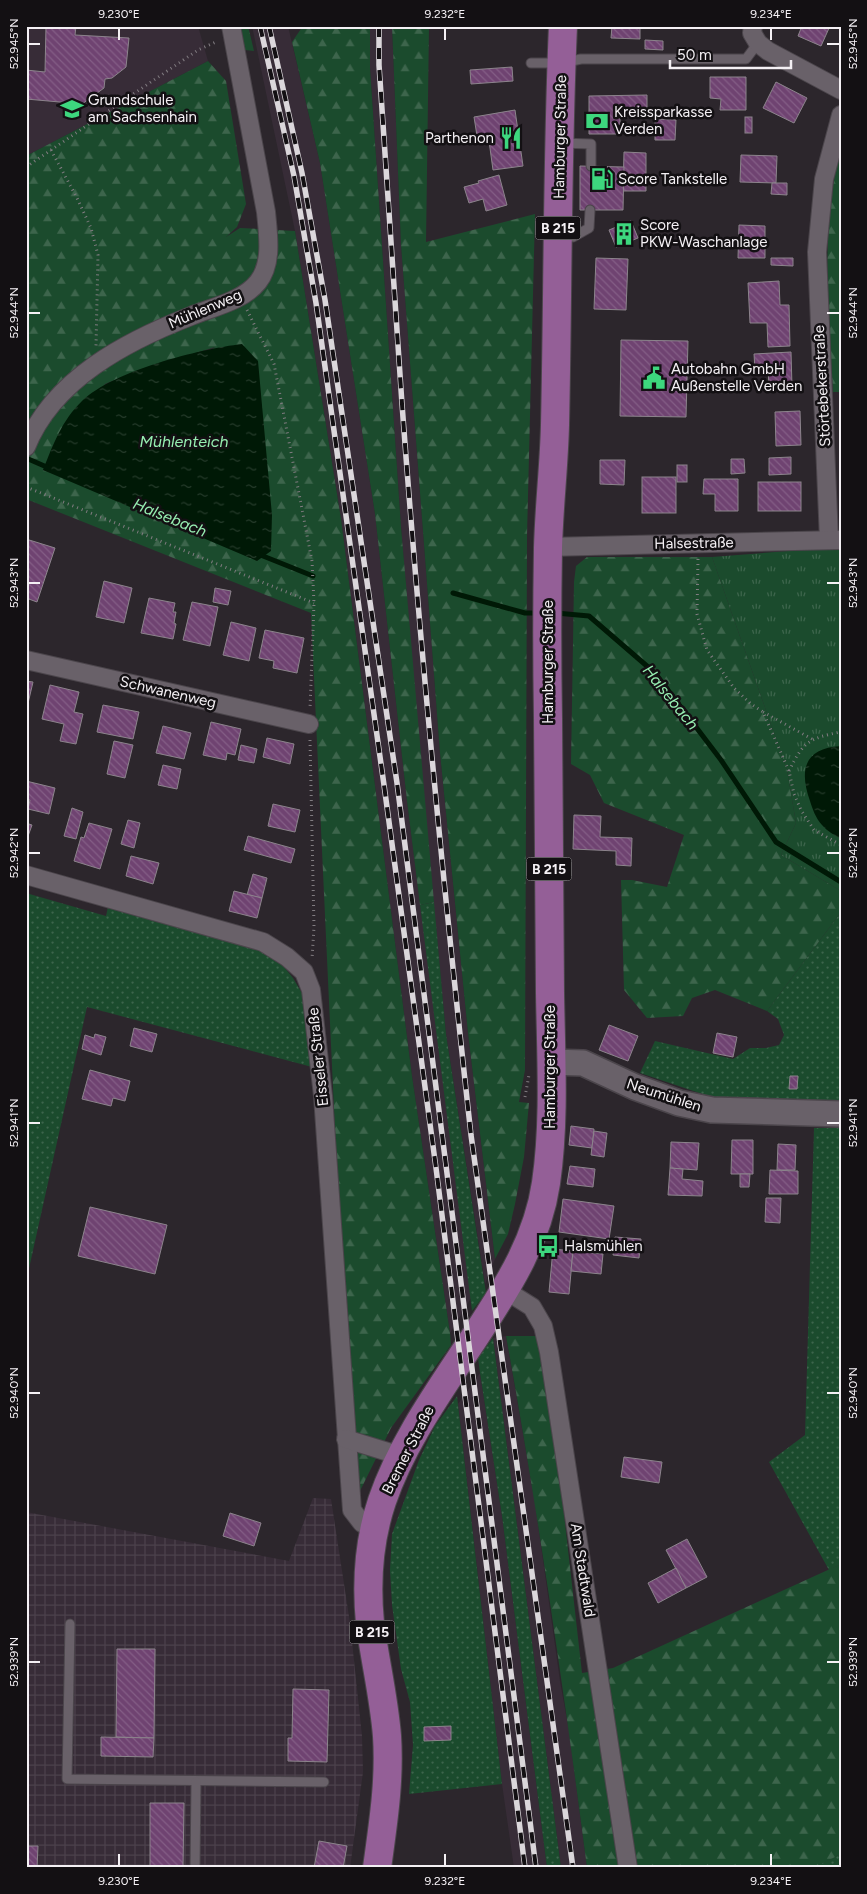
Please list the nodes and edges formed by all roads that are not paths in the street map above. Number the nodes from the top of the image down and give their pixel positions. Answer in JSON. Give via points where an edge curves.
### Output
{"nodes":[{"id":1,"x":231,"y":26,"type":"edge"},
{"id":2,"x":563,"y":26,"type":"edge"},
{"id":3,"x":756,"y":35,"type":"edge"},
{"id":4,"x":531,"y":63,"type":"dead end"},
{"id":5,"x":562,"y":63,"type":"junction"},
{"id":6,"x":841,"y":90,"type":"edge"},
{"id":7,"x":841,"y":115,"type":"edge"},
{"id":8,"x":560,"y":143,"type":"junction"},
{"id":9,"x":591,"y":166,"type":"dead end"},
{"id":10,"x":590,"y":210,"type":"dead end"},
{"id":11,"x":558,"y":236,"type":"junction"},
{"id":12,"x":27,"y":446,"type":"edge"},
{"id":13,"x":835,"y":540,"type":"edge"},
{"id":14,"x":548,"y":546,"type":"junction"},
{"id":15,"x":26,"y":660,"type":"edge"},
{"id":16,"x":309,"y":724,"type":"road end"},
{"id":17,"x":26,"y":875,"type":"edge"},
{"id":18,"x":551,"y":1062,"type":"junction"},
{"id":19,"x":841,"y":1114,"type":"edge"},
{"id":20,"x":505,"y":1290,"type":"junction"},
{"id":21,"x":346,"y":1439,"type":"junction"},
{"id":22,"x":402,"y":1456,"type":"junction"},
{"id":23,"x":374,"y":1529,"type":"junction"},
{"id":24,"x":70,"y":1624,"type":"dead end"},
{"id":25,"x":196,"y":1782,"type":"junction"},
{"id":26,"x":324,"y":1782,"type":"dead end"},
{"id":27,"x":194,"y":1868,"type":"edge"},
{"id":28,"x":377,"y":1868,"type":"edge"},
{"id":29,"x":628,"y":1868,"type":"edge"}],
"edges":[{"from":1,"to":12,"type":"street","name":"Mühlenweg","via":[[266,212],[266,267],[258,282],[241,296],[158,329],[95,364],[57,398]]},
{"from":2,"to":5,"type":"main road","name":"Hamburger Straße","number":"B 215"},
{"from":3,"to":5,"type":"lane","via":[[746,59],[581,59]]},
{"from":3,"to":6,"type":"street","via":[[780,58]]},
{"from":4,"to":5,"type":"lane"},
{"from":5,"to":8,"type":"main road","name":"Hamburger Straße","number":"B 215"},
{"from":7,"to":13,"type":"street","name":"Störtebekerstraße","via":[[824,178],[816,268]]},
{"from":8,"to":9,"type":"lane","via":[[591,144]]},
{"from":8,"to":11,"type":"main road","name":"Hamburger Straße","number":"B 215"},
{"from":10,"to":11,"type":"lane","via":[[589,228],[573,236]]},
{"from":11,"to":14,"type":"main road","name":"Hamburger Straße","number":"B 215","via":[[555,430]]},
{"from":13,"to":14,"type":"street","name":"Halsestraße"},
{"from":14,"to":18,"type":"main road","name":"Hamburger Straße","number":"B 215"},
{"from":15,"to":16,"type":"street","name":"Schwanenweg"},
{"from":17,"to":21,"type":"street","name":"Eisseler Straße","via":[[263,942],[304,972],[311,990],[323,1096]]},
{"from":18,"to":19,"type":"street","name":"Neumühlen","via":[[582,1063],[679,1103],[712,1110]]},
{"from":18,"to":20,"type":"main road","name":"Hamburger Straße","number":"B 215","via":[[549,1149],[542,1202],[533,1234]]},
{"from":20,"to":22,"type":"main road","name":"Bremer Straße","number":"B 215"},
{"from":20,"to":29,"type":"street","name":"Am Stadtwald","via":[[532,1306],[543,1326],[549,1352]]},
{"from":21,"to":22,"type":"street"},
{"from":21,"to":23,"type":"street","name":"Eisseler Straße","via":[[352,1510],[362,1523]]},
{"from":22,"to":23,"type":"main road","name":"Bremer Straße","number":"B 215","via":[[383,1497]]},
{"from":23,"to":28,"type":"main road","name":"Bremer Straße","number":"B 215","via":[[368,1595],[384,1708],[388,1771]]},
{"from":24,"to":25,"type":"lane","via":[[67,1779]]},
{"from":25,"to":26,"type":"lane"},
{"from":25,"to":27,"type":"lane"}]}
